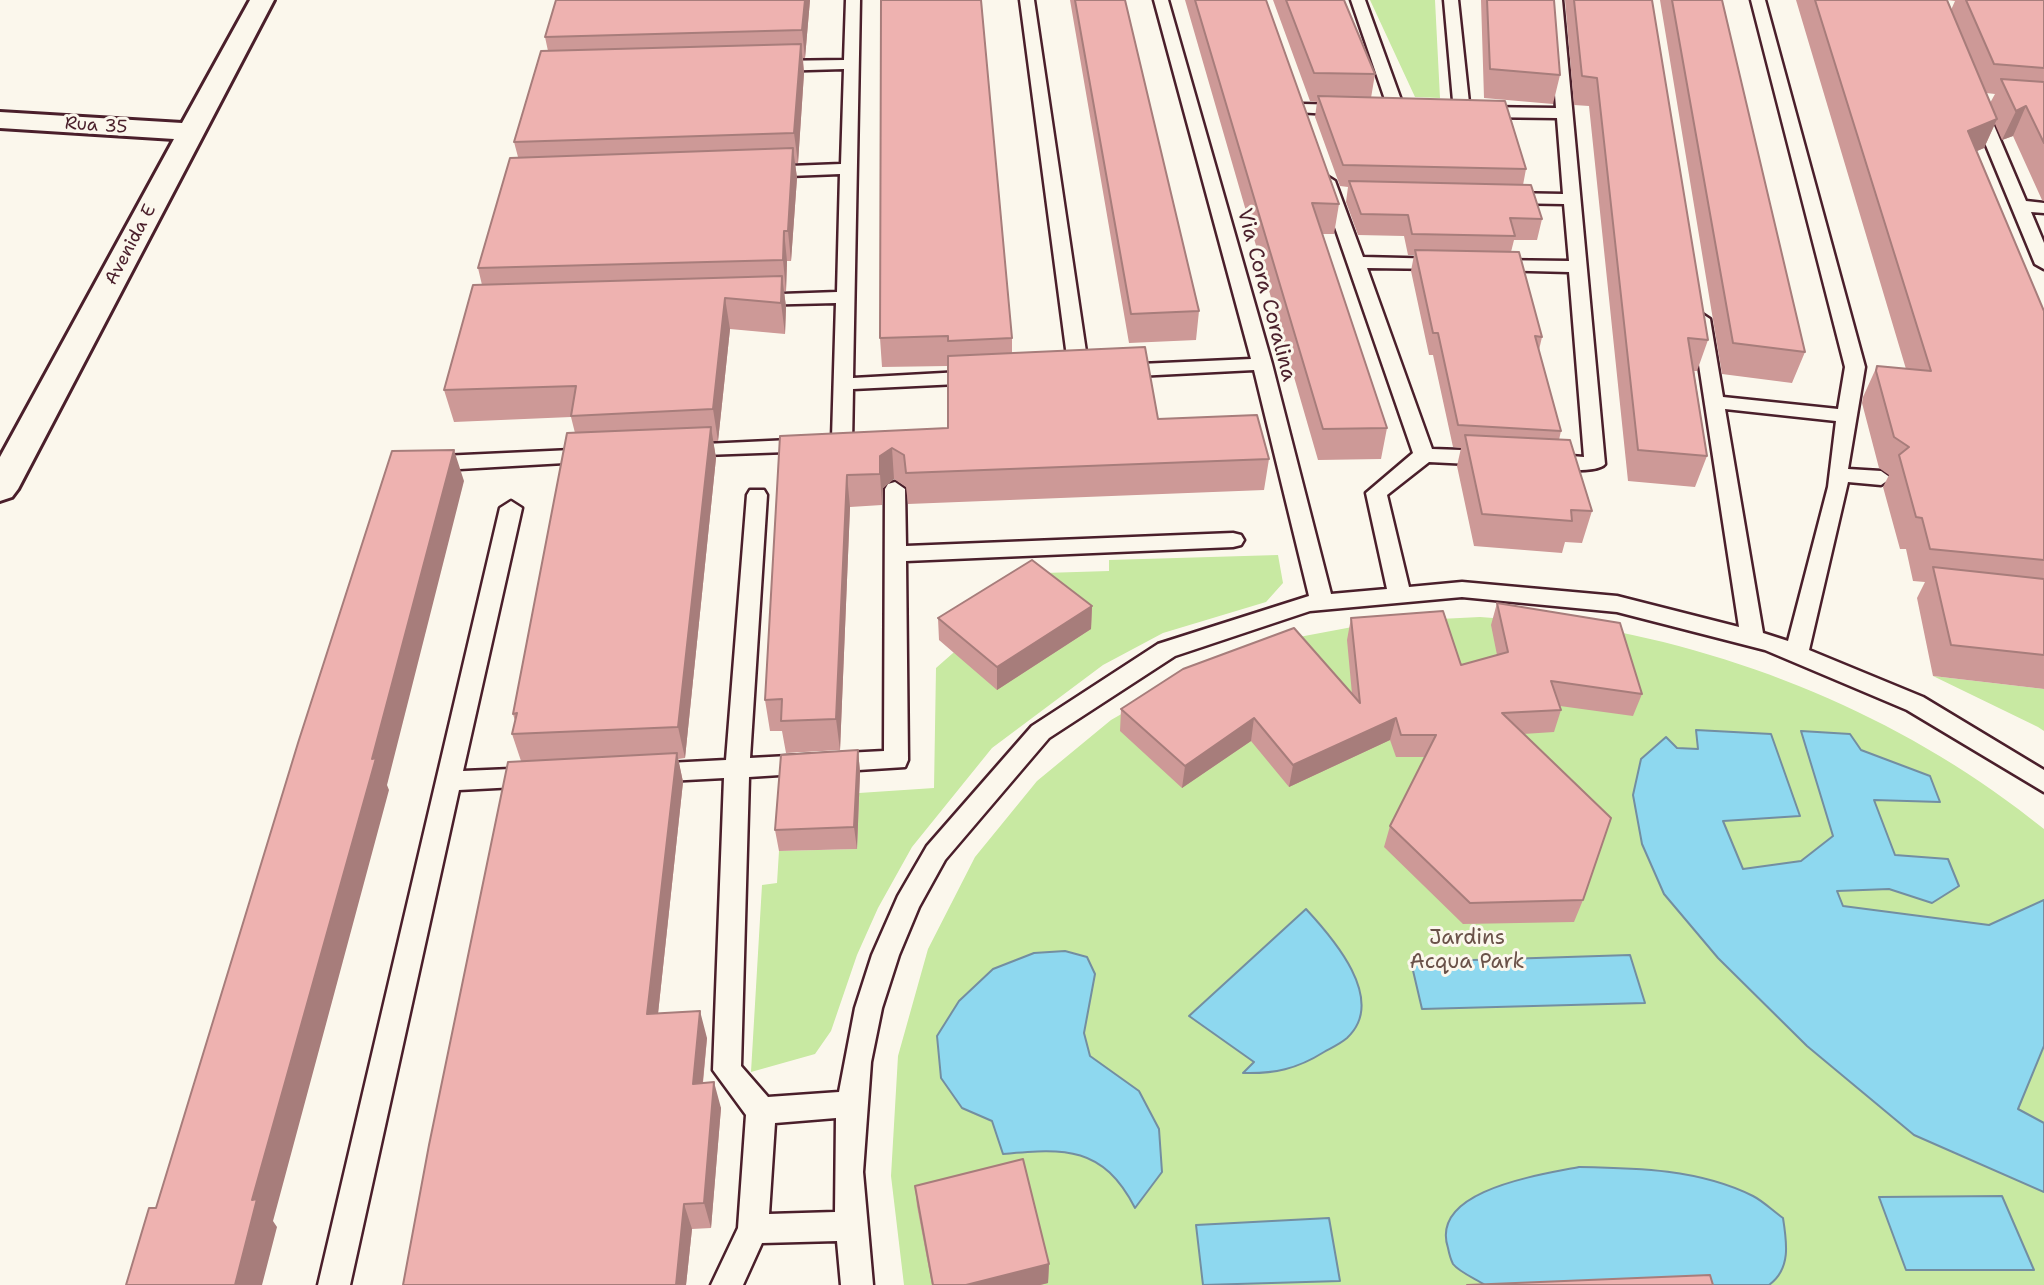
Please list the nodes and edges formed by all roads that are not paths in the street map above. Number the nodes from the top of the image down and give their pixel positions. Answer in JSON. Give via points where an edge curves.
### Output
{"nodes":[{"id":1,"x":262,"y":0,"type":"edge"},
{"id":2,"x":853,"y":0,"type":"edge"},
{"id":3,"x":1027,"y":0,"type":"edge"},
{"id":4,"x":1161,"y":0,"type":"edge"},
{"id":5,"x":1359,"y":0,"type":"edge"},
{"id":6,"x":1451,"y":0,"type":"edge"},
{"id":7,"x":1555,"y":0,"type":"edge"},
{"id":8,"x":1758,"y":0,"type":"edge"},
{"id":9,"x":851,"y":64,"type":"junction"},
{"id":10,"x":755,"y":66,"type":"edge"},
{"id":11,"x":1988,"y":100,"type":"edge"},
{"id":12,"x":1390,"y":111,"type":"joint"},
{"id":13,"x":1564,"y":113,"type":"junction"},
{"id":14,"x":0,"y":120,"type":"edge"},
{"id":15,"x":192,"y":132,"type":"junction"},
{"id":16,"x":1310,"y":133,"type":"edge"},
{"id":17,"x":849,"y":169,"type":"junction"},
{"id":18,"x":1323,"y":170,"type":"edge"},
{"id":19,"x":751,"y":172,"type":"edge"},
{"id":20,"x":1492,"y":198,"type":"edge"},
{"id":21,"x":1572,"y":200,"type":"junction"},
{"id":22,"x":2020,"y":206,"type":"junction"},
{"id":23,"x":2044,"y":208,"type":"edge"},
{"id":24,"x":1356,"y":262,"type":"junction"},
{"id":25,"x":2044,"y":264,"type":"edge"},
{"id":26,"x":1578,"y":267,"type":"junction"},
{"id":27,"x":1697,"y":295,"type":"edge"},
{"id":28,"x":845,"y":297,"type":"junction"},
{"id":29,"x":734,"y":301,"type":"edge"},
{"id":30,"x":1262,"y":364,"type":"junction"},
{"id":31,"x":996,"y":376,"type":"edge"},
{"id":32,"x":843,"y":384,"type":"junction"},
{"id":33,"x":1714,"y":402,"type":"junction"},
{"id":34,"x":1847,"y":415,"type":"junction"},
{"id":35,"x":663,"y":452,"type":"edge"},
{"id":36,"x":607,"y":455,"type":"edge"},
{"id":37,"x":1424,"y":455,"type":"junction"},
{"id":38,"x":442,"y":463,"type":"edge"},
{"id":39,"x":1837,"y":475,"type":"junction"},
{"id":40,"x":1881,"y":478,"type":"dead end"},
{"id":41,"x":2,"y":481,"type":"edge"},
{"id":42,"x":895,"y":489,"type":"dead end"},
{"id":43,"x":757,"y":495,"type":"dead end"},
{"id":44,"x":510,"y":508,"type":"dead end"},
{"id":45,"x":1233,"y":540,"type":"dead end"},
{"id":46,"x":894,"y":554,"type":"junction"},
{"id":47,"x":1399,"y":592,"type":"junction"},
{"id":48,"x":1322,"y":602,"type":"junction"},
{"id":49,"x":1752,"y":635,"type":"junction"},
{"id":50,"x":1797,"y":650,"type":"junction"},
{"id":51,"x":737,"y":769,"type":"junction"},
{"id":52,"x":627,"y":774,"type":"edge"},
{"id":53,"x":558,"y":776,"type":"edge"},
{"id":54,"x":448,"y":781,"type":"junction"},
{"id":55,"x":2044,"y":782,"type":"edge"},
{"id":56,"x":849,"y":1104,"type":"junction"},
{"id":57,"x":761,"y":1111,"type":"junction"},
{"id":58,"x":848,"y":1226,"type":"junction"},
{"id":59,"x":753,"y":1229,"type":"junction"},
{"id":60,"x":334,"y":1285,"type":"edge"},
{"id":61,"x":727,"y":1285,"type":"edge"},
{"id":62,"x":857,"y":1285,"type":"edge"}],
"edges":[{"from":1,"to":15,"type":"street","name":"Avenida E"},
{"from":2,"to":9,"type":"lane"},
{"from":3,"to":30,"type":"lane","via":[[1072,373]]},
{"from":4,"to":30,"type":"lane","name":"Via Cora Coralina"},
{"from":5,"to":12,"type":"lane"},
{"from":6,"to":13,"type":"lane","via":[[1456,112]]},
{"from":7,"to":13,"type":"lane"},
{"from":8,"to":34,"type":"lane","via":[[1855,367]]},
{"from":9,"to":10,"type":"lane"},
{"from":9,"to":17,"type":"lane"},
{"from":11,"to":22,"type":"lane","via":[[1975,99]]},
{"from":12,"to":16,"type":"lane","via":[[1299,103]]},
{"from":13,"to":21,"type":"lane"},
{"from":14,"to":15,"type":"street","name":"Rua 35"},
{"from":15,"to":41,"type":"street","name":"Avenida E"},
{"from":17,"to":19,"type":"lane"},
{"from":17,"to":28,"type":"lane"},
{"from":18,"to":24,"type":"lane","via":[[1339,194]]},
{"from":20,"to":21,"type":"lane"},
{"from":21,"to":26,"type":"lane"},
{"from":22,"to":23,"type":"lane"},
{"from":22,"to":25,"type":"lane"},
{"from":24,"to":26,"type":"lane"},
{"from":24,"to":37,"type":"lane"},
{"from":26,"to":37,"type":"lane","via":[[1595,464]]},
{"from":27,"to":33,"type":"lane"},
{"from":28,"to":29,"type":"lane"},
{"from":28,"to":32,"type":"lane"},
{"from":30,"to":48,"type":"lane","name":"Via Cora Coralina"},
{"from":31,"to":32,"type":"lane"},
{"from":32,"to":35,"type":"lane","via":[[842,444]]},
{"from":33,"to":34,"type":"lane"},
{"from":33,"to":49,"type":"lane"},
{"from":34,"to":39,"type":"lane"},
{"from":36,"to":38,"type":"lane"},
{"from":37,"to":47,"type":"lane","via":[[1376,493]]},
{"from":39,"to":40,"type":"lane"},
{"from":39,"to":50,"type":"lane","via":[[1838,487]]},
{"from":42,"to":46,"type":"lane"},
{"from":43,"to":51,"type":"lane"},
{"from":44,"to":54,"type":"lane"},
{"from":45,"to":46,"type":"lane"},
{"from":46,"to":51,"type":"lane","via":[[896,760]]},
{"from":47,"to":48,"type":"lane"},
{"from":47,"to":49,"type":"lane","via":[[1573,594],[1647,607]]},
{"from":48,"to":56,"type":"lane","via":[[1228,627],[1165,652],[1106,684],[1001,768],[957,821],[925,871],[887,948],[863,1023]]},
{"from":49,"to":50,"type":"lane"},
{"from":50,"to":55,"type":"lane","via":[[1947,720]]},
{"from":51,"to":52,"type":"lane"},
{"from":51,"to":57,"type":"lane","via":[[727,1070]]},
{"from":53,"to":54,"type":"lane"},
{"from":54,"to":60,"type":"lane"},
{"from":56,"to":57,"type":"lane"},
{"from":56,"to":58,"type":"lane"},
{"from":57,"to":59,"type":"lane"},
{"from":58,"to":59,"type":"lane"},
{"from":58,"to":62,"type":"lane"},
{"from":59,"to":61,"type":"lane"}]}
